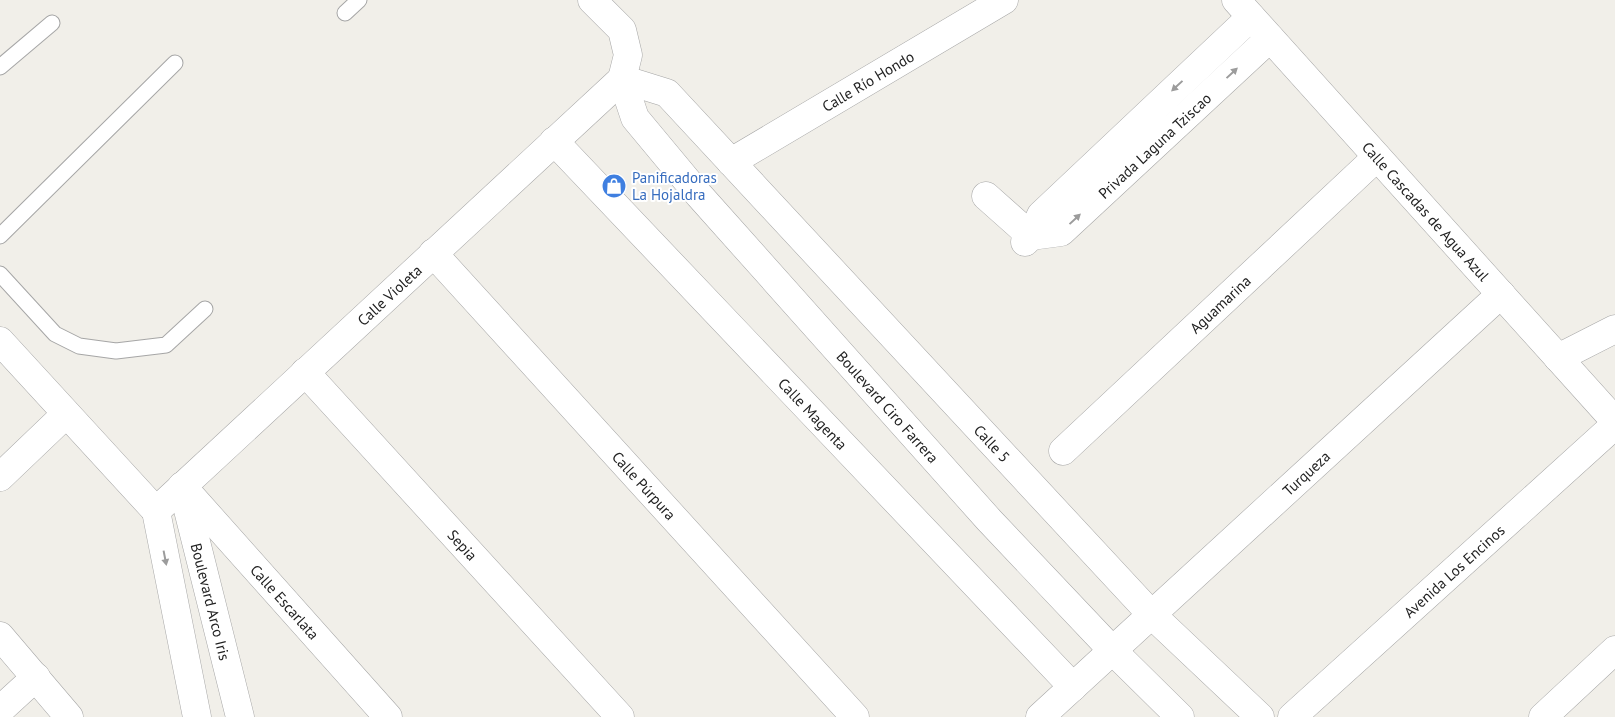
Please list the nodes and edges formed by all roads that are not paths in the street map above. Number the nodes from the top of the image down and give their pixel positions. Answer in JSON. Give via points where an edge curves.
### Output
{"nodes":[{"id":1,"x":359,"y":0,"type":"edge"},
{"id":2,"x":592,"y":0,"type":"edge"},
{"id":3,"x":1004,"y":0,"type":"edge"},
{"id":4,"x":1243,"y":8,"type":"edge"},
{"id":5,"x":345,"y":13,"type":"dead end"},
{"id":6,"x":52,"y":24,"type":"dead end"},
{"id":7,"x":1270,"y":38,"type":"junction"},
{"id":8,"x":175,"y":63,"type":"dead end"},
{"id":9,"x":0,"y":67,"type":"edge"},
{"id":10,"x":622,"y":79,"type":"junction"},
{"id":11,"x":554,"y":142,"type":"junction"},
{"id":12,"x":1377,"y":157,"type":"junction"},
{"id":13,"x":731,"y":162,"type":"junction"},
{"id":14,"x":986,"y":196,"type":"dead end"},
{"id":15,"x":0,"y":236,"type":"edge"},
{"id":16,"x":1028,"y":239,"type":"junction"},
{"id":17,"x":433,"y":253,"type":"junction"},
{"id":18,"x":0,"y":274,"type":"edge"},
{"id":19,"x":1501,"y":294,"type":"junction"},
{"id":20,"x":205,"y":309,"type":"dead end"},
{"id":21,"x":1615,"y":329,"type":"edge"},
{"id":22,"x":0,"y":341,"type":"edge"},
{"id":23,"x":1558,"y":358,"type":"junction"},
{"id":24,"x":305,"y":372,"type":"junction"},
{"id":25,"x":66,"y":414,"type":"junction"},
{"id":26,"x":1615,"y":421,"type":"edge"},
{"id":27,"x":1615,"y":426,"type":"edge"},
{"id":28,"x":1063,"y":451,"type":"dead end"},
{"id":29,"x":0,"y":477,"type":"edge"},
{"id":30,"x":182,"y":486,"type":"junction"},
{"id":31,"x":156,"y":511,"type":"junction"},
{"id":32,"x":1152,"y":615,"type":"junction"},
{"id":33,"x":0,"y":636,"type":"edge"},
{"id":34,"x":1615,"y":650,"type":"edge"},
{"id":35,"x":1113,"y":651,"type":"junction"},
{"id":36,"x":36,"y":677,"type":"junction"},
{"id":37,"x":1073,"y":687,"type":"junction"},
{"id":38,"x":0,"y":710,"type":"edge"},
{"id":39,"x":70,"y":717,"type":"edge"},
{"id":40,"x":197,"y":717,"type":"edge"},
{"id":41,"x":240,"y":717,"type":"edge"},
{"id":42,"x":388,"y":717,"type":"edge"},
{"id":43,"x":620,"y":717,"type":"edge"},
{"id":44,"x":855,"y":717,"type":"edge"},
{"id":45,"x":1040,"y":717,"type":"edge"},
{"id":46,"x":1180,"y":717,"type":"edge"},
{"id":47,"x":1260,"y":717,"type":"edge"},
{"id":48,"x":1292,"y":717,"type":"edge"},
{"id":49,"x":1543,"y":717,"type":"edge"}],
"edges":[{"from":1,"to":5,"type":"lane"},
{"from":2,"to":10,"type":"street","via":[[622,30],[628,55]]},
{"from":3,"to":13,"type":"street","name":"Calle Río Hondo"},
{"from":4,"to":7,"type":"street","name":"Calle Cascadas de Agua Azul"},
{"from":4,"to":16,"type":"street","name":"Privada Laguna Tziscao","one_way":true,"via":[[1041,215]]},
{"from":6,"to":9,"type":"lane"},
{"from":7,"to":12,"type":"street","name":"Calle Cascadas de Agua Azul"},
{"from":16,"to":7,"type":"street","name":"Privada Laguna Tziscao","one_way":true,"via":[[1061,232]]},
{"from":8,"to":15,"type":"lane"},
{"from":10,"to":11,"type":"street","name":"Calle Violeta"},
{"from":10,"to":13,"type":"street","name":"Calle 5","via":[[667,93]]},
{"from":10,"to":35,"type":"street","name":"Boulevard Ciro Farrera","via":[[635,118],[699,195],[989,520]]},
{"from":11,"to":17,"type":"street","name":"Calle Violeta"},
{"from":11,"to":37,"type":"street","name":"Calle Magenta"},
{"from":12,"to":19,"type":"street","name":"Calle Cascadas de Agua Azul"},
{"from":12,"to":28,"type":"street","name":"Aguamarina"},
{"from":13,"to":32,"type":"street","name":"Calle 5"},
{"from":14,"to":16,"type":"street"},
{"from":17,"to":24,"type":"street","name":"Calle Violeta"},
{"from":17,"to":44,"type":"street","name":"Calle Púrpura"},
{"from":18,"to":20,"type":"lane","via":[[55,334],[79,346],[116,351],[166,345]]},
{"from":19,"to":23,"type":"street","name":"Calle Cascadas de Agua Azul"},
{"from":19,"to":32,"type":"street","name":"Turqueza"},
{"from":21,"to":23,"type":"street"},
{"from":22,"to":25,"type":"street"},
{"from":23,"to":26,"type":"street","name":"Calle Cascadas de Agua Azul"},
{"from":24,"to":30,"type":"street","name":"Calle Violeta"},
{"from":24,"to":43,"type":"street","name":"Sepia"},
{"from":25,"to":29,"type":"street"},
{"from":25,"to":31,"type":"street"},
{"from":27,"to":48,"type":"street","name":"Avenida Los Encinos"},
{"from":30,"to":31,"type":"street","name":"Calle Violeta"},
{"from":30,"to":41,"type":"street","name":"Boulevard Arco Iris"},
{"from":30,"to":42,"type":"street","name":"Calle Escarlata"},
{"from":31,"to":40,"type":"street","one_way":true},
{"from":32,"to":35,"type":"street","name":"Turqueza"},
{"from":32,"to":47,"type":"street","name":"Calle 5"},
{"from":33,"to":36,"type":"street"},
{"from":34,"to":49,"type":"street"},
{"from":35,"to":37,"type":"street","name":"Turqueza"},
{"from":35,"to":46,"type":"street","name":"Boulevard Ciro Farrera"},
{"from":36,"to":38,"type":"street"},
{"from":36,"to":39,"type":"street"},
{"from":37,"to":45,"type":"street","name":"Turqueza"}]}
